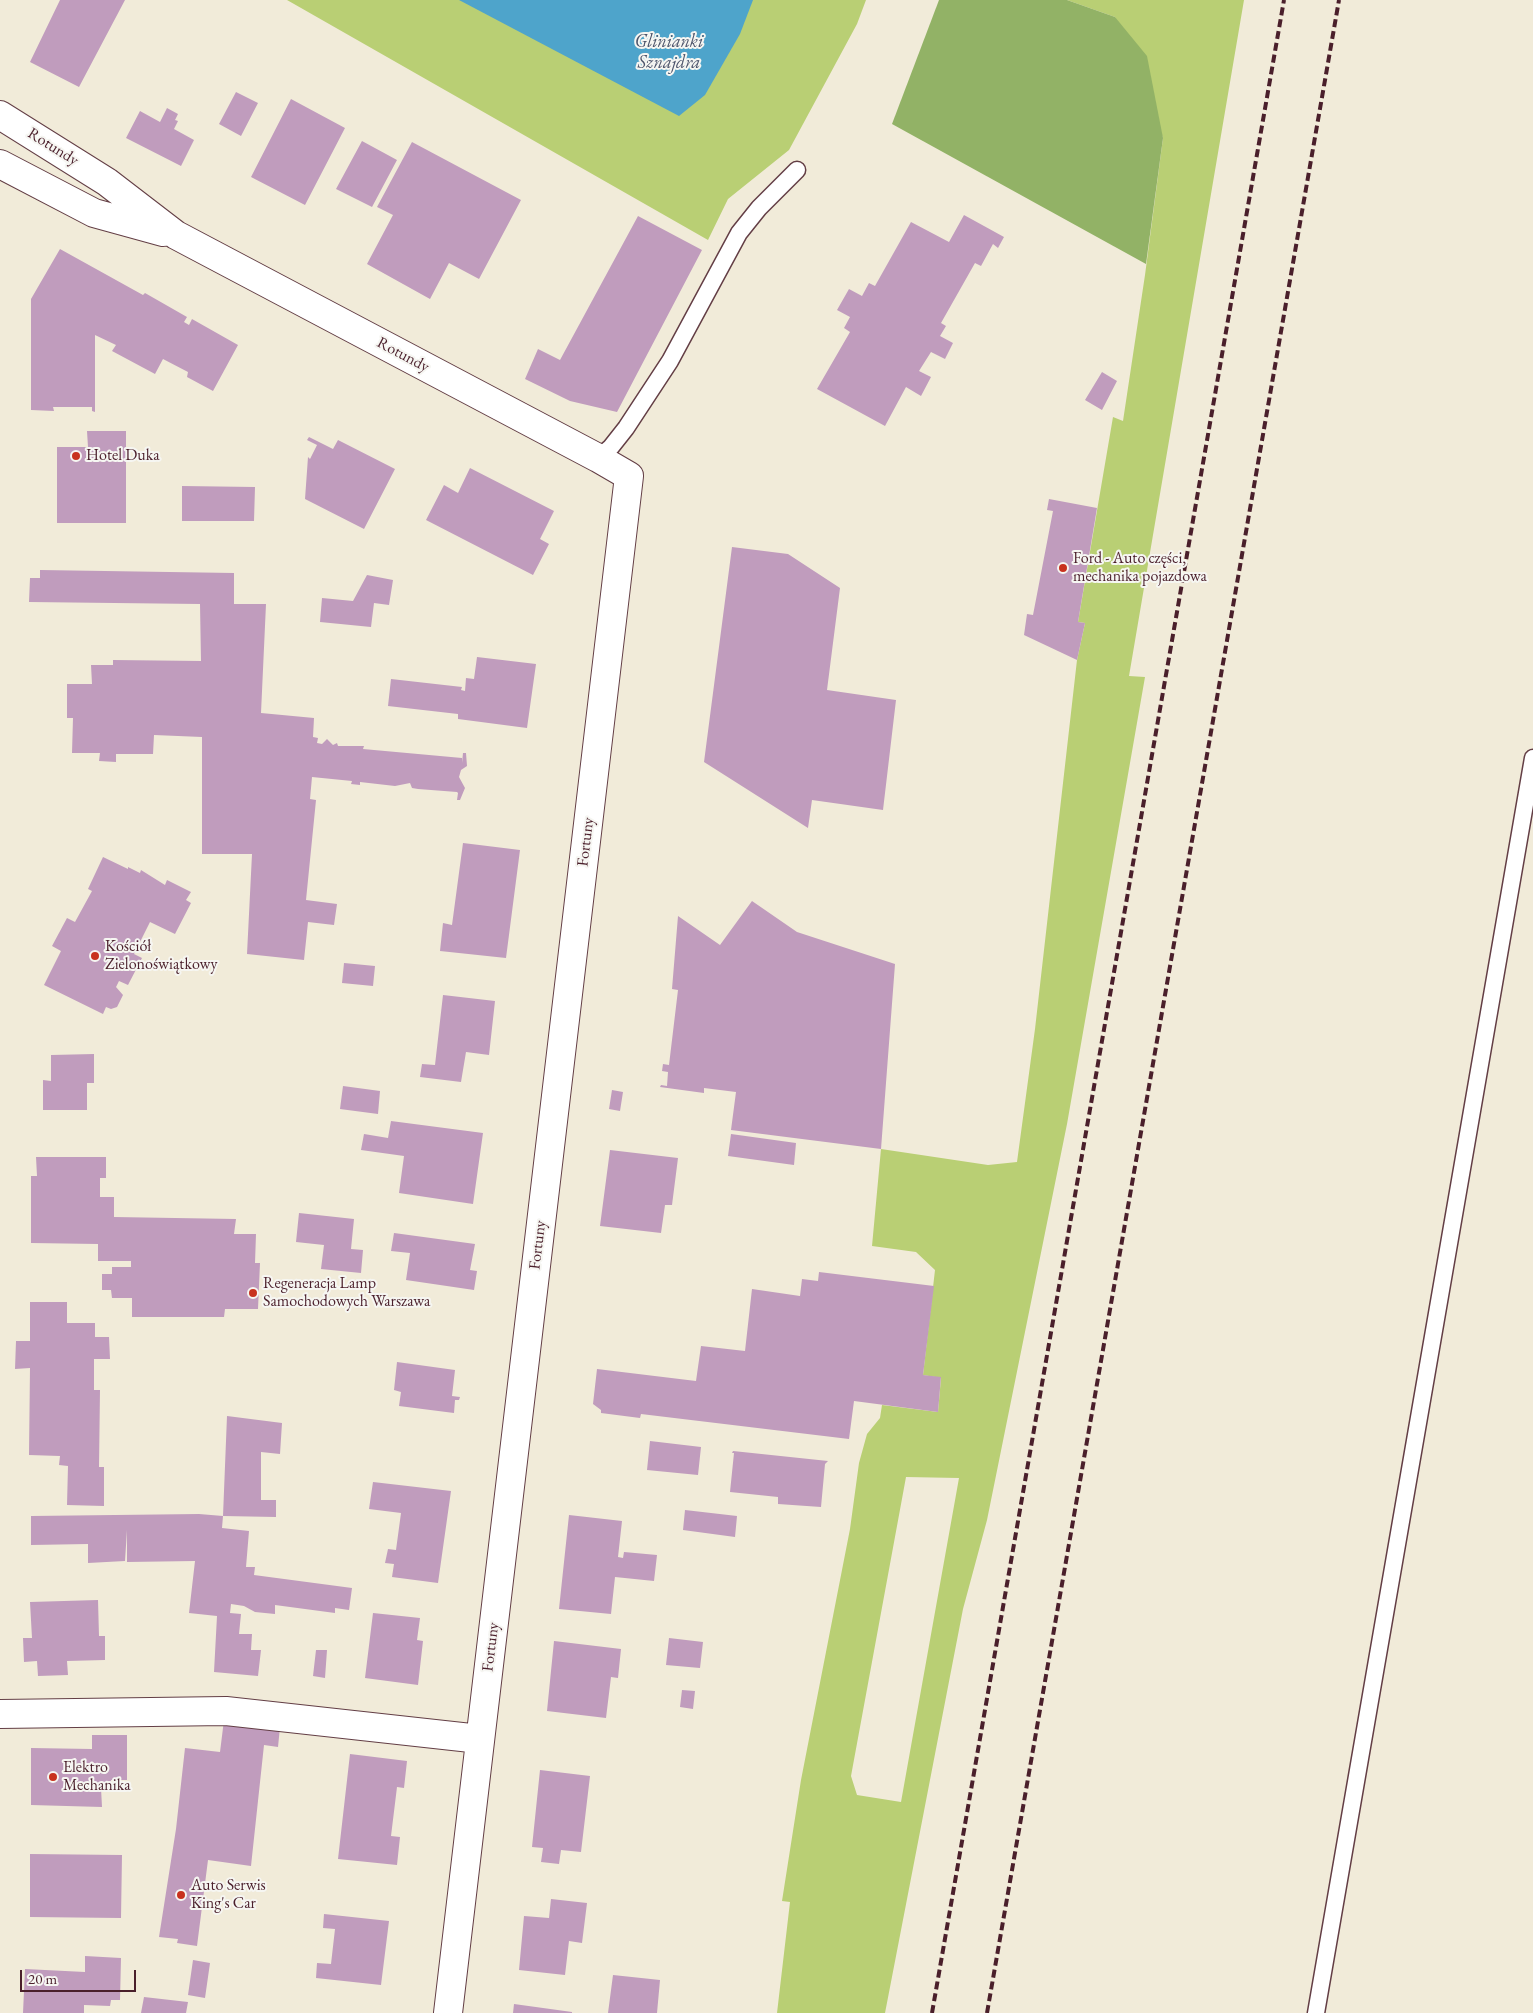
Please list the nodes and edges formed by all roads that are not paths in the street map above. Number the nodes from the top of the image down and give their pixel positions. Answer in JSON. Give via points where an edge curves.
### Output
{"nodes":[{"id":1,"x":0,"y":115,"type":"edge"},
{"id":2,"x":0,"y":164,"type":"edge"},
{"id":3,"x":796,"y":170,"type":"dead end"},
{"id":4,"x":176,"y":235,"type":"junction"},
{"id":5,"x":598,"y":458,"type":"junction"},
{"id":6,"x":629,"y":476,"type":"joint"},
{"id":7,"x":1533,"y":758,"type":"edge"},
{"id":8,"x":0,"y":1714,"type":"edge"},
{"id":9,"x":480,"y":1739,"type":"junction"},
{"id":10,"x":448,"y":2013,"type":"edge"},
{"id":11,"x":1316,"y":2013,"type":"edge"}],
"edges":[{"from":1,"to":4,"type":"street","name":"Rotundy","via":[[107,182]]},
{"from":2,"to":4,"type":"street","name":"Rotundy","via":[[94,212]]},
{"from":3,"to":5,"type":"lane","via":[[739,233],[670,361],[626,428]]},
{"from":4,"to":5,"type":"street","name":"Rotundy"},
{"from":5,"to":6,"type":"street","name":"Rotundy"},
{"from":6,"to":9,"type":"street","name":"Fortuny"},
{"from":7,"to":11,"type":"lane"},
{"from":8,"to":9,"type":"street","via":[[226,1711]]},
{"from":9,"to":10,"type":"street","name":"Fortuny"}]}
